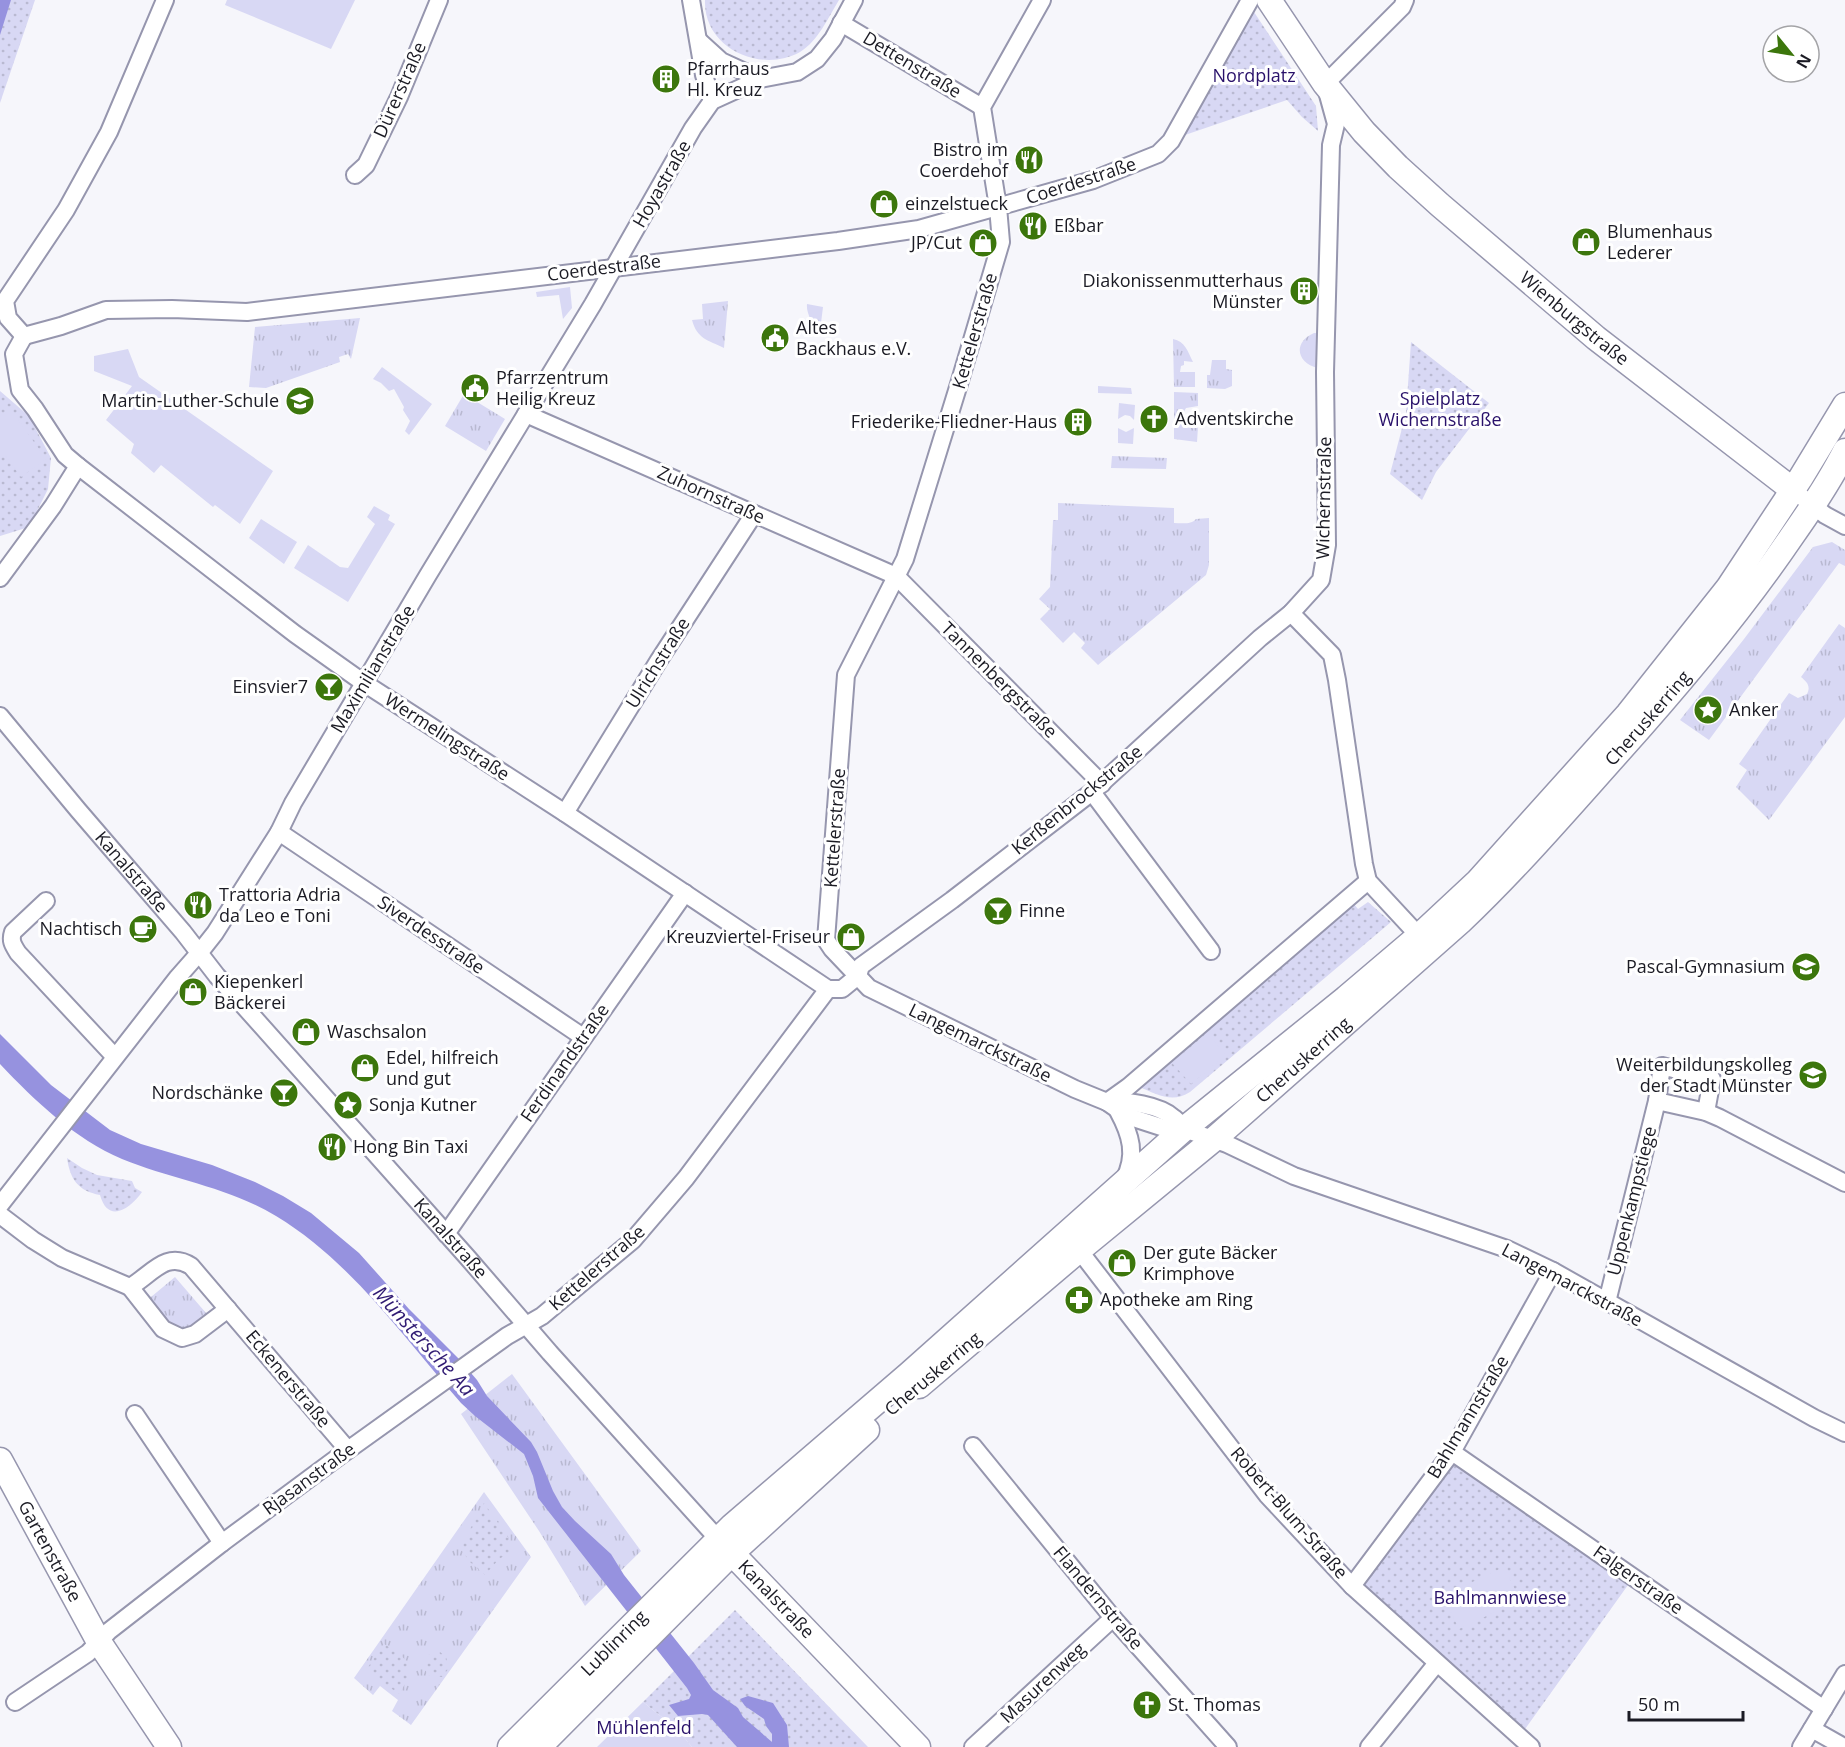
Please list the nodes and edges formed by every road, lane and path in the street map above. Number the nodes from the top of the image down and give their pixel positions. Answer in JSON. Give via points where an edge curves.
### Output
{"nodes":[{"id":1,"x":165,"y":0,"type":"edge"},
{"id":2,"x":440,"y":0,"type":"edge"},
{"id":3,"x":691,"y":0,"type":"edge"},
{"id":4,"x":854,"y":0,"type":"edge"},
{"id":5,"x":1042,"y":0,"type":"edge"},
{"id":6,"x":1250,"y":0,"type":"edge"},
{"id":7,"x":1269,"y":0,"type":"edge"},
{"id":8,"x":1405,"y":0,"type":"edge"},
{"id":9,"x":841,"y":23,"type":"junction"},
{"id":10,"x":699,"y":41,"type":"junction"},
{"id":11,"x":760,"y":79,"type":"junction"},
{"id":12,"x":1325,"y":84,"type":"junction"},
{"id":13,"x":712,"y":101,"type":"junction"},
{"id":14,"x":982,"y":107,"type":"junction"},
{"id":15,"x":355,"y":175,"type":"dead end"},
{"id":16,"x":998,"y":207,"type":"junction"},
{"id":17,"x":613,"y":268,"type":"junction"},
{"id":18,"x":24,"y":336,"type":"junction"},
{"id":19,"x":1845,"y":405,"type":"edge"},
{"id":20,"x":526,"y":414,"type":"junction"},
{"id":21,"x":1845,"y":451,"type":"edge"},
{"id":22,"x":78,"y":466,"type":"junction"},
{"id":23,"x":1793,"y":490,"type":"junction"},
{"id":24,"x":1813,"y":505,"type":"junction"},
{"id":25,"x":754,"y":514,"type":"junction"},
{"id":26,"x":1845,"y":526,"type":"edge"},
{"id":27,"x":896,"y":576,"type":"junction"},
{"id":28,"x":0,"y":578,"type":"edge"},
{"id":29,"x":1292,"y":613,"type":"junction"},
{"id":30,"x":364,"y":683,"type":"junction"},
{"id":31,"x":0,"y":716,"type":"edge"},
{"id":32,"x":1097,"y":788,"type":"junction"},
{"id":33,"x":566,"y":813,"type":"junction"},
{"id":34,"x":279,"y":832,"type":"junction"},
{"id":35,"x":1368,"y":881,"type":"junction"},
{"id":36,"x":685,"y":893,"type":"junction"},
{"id":37,"x":46,"y":901,"type":"dead end"},
{"id":38,"x":1419,"y":936,"type":"junction"},
{"id":39,"x":1211,"y":951,"type":"dead end"},
{"id":40,"x":200,"y":952,"type":"junction"},
{"id":41,"x":858,"y":976,"type":"junction"},
{"id":42,"x":828,"y":989,"type":"junction"},
{"id":43,"x":583,"y":1037,"type":"junction"},
{"id":44,"x":115,"y":1057,"type":"junction"},
{"id":45,"x":1657,"y":1101,"type":"junction"},
{"id":46,"x":1113,"y":1106,"type":"junction"},
{"id":47,"x":1706,"y":1112,"type":"junction"},
{"id":48,"x":1184,"y":1129,"type":"junction"},
{"id":49,"x":1213,"y":1140,"type":"junction"},
{"id":50,"x":1845,"y":1183,"type":"edge"},
{"id":51,"x":1118,"y":1189,"type":"junction"},
{"id":52,"x":0,"y":1205,"type":"edge"},
{"id":53,"x":0,"y":1215,"type":"edge"},
{"id":54,"x":446,"y":1234,"type":"junction"},
{"id":55,"x":1079,"y":1250,"type":"junction"},
{"id":56,"x":1553,"y":1271,"type":"junction"},
{"id":57,"x":130,"y":1287,"type":"junction"},
{"id":58,"x":1607,"y":1302,"type":"junction"},
{"id":59,"x":228,"y":1309,"type":"junction"},
{"id":60,"x":526,"y":1325,"type":"junction"},
{"id":61,"x":135,"y":1414,"type":"dead end"},
{"id":62,"x":1845,"y":1433,"type":"edge"},
{"id":63,"x":973,"y":1446,"type":"dead end"},
{"id":64,"x":348,"y":1450,"type":"junction"},
{"id":65,"x":1452,"y":1452,"type":"junction"},
{"id":66,"x":2,"y":1468,"type":"edge"},
{"id":67,"x":222,"y":1543,"type":"junction"},
{"id":68,"x":725,"y":1546,"type":"junction"},
{"id":69,"x":1352,"y":1586,"type":"junction"},
{"id":70,"x":1113,"y":1618,"type":"junction"},
{"id":71,"x":99,"y":1642,"type":"junction"},
{"id":72,"x":622,"y":1649,"type":"junction"},
{"id":73,"x":1437,"y":1663,"type":"junction"},
{"id":74,"x":1845,"y":1674,"type":"edge"},
{"id":75,"x":15,"y":1702,"type":"dead end"},
{"id":76,"x":1824,"y":1709,"type":"junction"},
{"id":77,"x":1812,"y":1729,"type":"junction"},
{"id":78,"x":169,"y":1747,"type":"edge"},
{"id":79,"x":510,"y":1747,"type":"edge"},
{"id":80,"x":539,"y":1747,"type":"edge"},
{"id":81,"x":918,"y":1747,"type":"edge"},
{"id":82,"x":973,"y":1747,"type":"edge"},
{"id":83,"x":1228,"y":1747,"type":"edge"},
{"id":84,"x":1369,"y":1747,"type":"edge"},
{"id":85,"x":1531,"y":1747,"type":"edge"},
{"id":86,"x":1801,"y":1747,"type":"edge"},
{"id":87,"x":1844,"y":1747,"type":"edge"}],
"edges":[{"from":1,"to":18,"type":"street","via":[[109,132],[66,210],[4,301],[8,318]]},
{"from":2,"to":15,"type":"street","name":"Dürerstraße","via":[[371,155]]},
{"from":3,"to":10,"type":"street"},
{"from":4,"to":9,"type":"street"},
{"from":5,"to":14,"type":"street"},
{"from":6,"to":16,"type":"street","name":"Coerdestraße","via":[[1171,141],[1158,154],[1108,176]]},
{"from":7,"to":12,"type":"main road","name":"Wienburgstraße"},
{"from":8,"to":12,"type":"street"},
{"from":9,"to":11,"type":"street","via":[[817,59],[797,72]]},
{"from":9,"to":14,"type":"street","name":"Dettenstraße"},
{"from":10,"to":11,"type":"street","via":[[721,61]]},
{"from":10,"to":13,"type":"street"},
{"from":11,"to":13,"type":"street"},
{"from":12,"to":23,"type":"main road","name":"Wienburgstraße","via":[[1364,132],[1440,206],[1596,338]]},
{"from":12,"to":29,"type":"street","name":"Wichernstraße","via":[[1336,124],[1331,145],[1325,372],[1327,551],[1321,580]]},
{"from":13,"to":17,"type":"street","name":"Hoyastraße"},
{"from":14,"to":16,"type":"street","name":"Kettelerstraße"},
{"from":16,"to":17,"type":"street","name":"Coerdestraße","via":[[908,231]]},
{"from":16,"to":27,"type":"street","name":"Kettelerstraße","via":[[1001,242],[908,548]]},
{"from":17,"to":18,"type":"street","name":"Coerdestraße","via":[[248,312],[106,310]]},
{"from":17,"to":20,"type":"street","name":"Maximilianstraße"},
{"from":18,"to":22,"type":"street","name":"Wermelingstraße","via":[[14,354],[20,390],[65,455]]},
{"from":19,"to":23,"type":"main road","name":"Cheruskerring"},
{"from":20,"to":25,"type":"street","name":"Zuhornstraße"},
{"from":20,"to":30,"type":"street","name":"Maximilianstraße"},
{"from":21,"to":24,"type":"main road","name":"Cheruskerring"},
{"from":22,"to":28,"type":"street"},
{"from":22,"to":30,"type":"street","name":"Wermelingstraße"},
{"from":23,"to":24,"type":"street","name":"Wienburgstraße"},
{"from":23,"to":38,"type":"main road","name":"Cheruskerring","via":[[1728,588],[1628,714],[1478,881]]},
{"from":24,"to":26,"type":"street","name":"Wienburgstraße"},
{"from":24,"to":49,"type":"main road","name":"Cheruskerring","via":[[1762,581],[1693,667],[1492,892]]},
{"from":25,"to":27,"type":"street","name":"Zuhornstraße"},
{"from":25,"to":33,"type":"street","name":"Ulrichstraße"},
{"from":27,"to":32,"type":"street","name":"Tannenbergstraße"},
{"from":27,"to":41,"type":"street","name":"Kettelerstraße","via":[[846,675],[826,940]]},
{"from":29,"to":32,"type":"street","name":"Kerßenbrockstraße"},
{"from":29,"to":35,"type":"street","via":[[1332,655]]},
{"from":30,"to":33,"type":"street","name":"Wermelingstraße"},
{"from":30,"to":34,"type":"street","name":"Maximilianstraße"},
{"from":31,"to":40,"type":"street","name":"Kanalstraße"},
{"from":32,"to":39,"type":"street","name":"Tannenbergstraße"},
{"from":32,"to":41,"type":"street","name":"Kerßenbrockstraße","via":[[861,966]]},
{"from":33,"to":36,"type":"street","name":"Wermelingstraße"},
{"from":34,"to":40,"type":"street","name":"Maximilianstraße"},
{"from":34,"to":43,"type":"street","name":"Siverdesstraße"},
{"from":35,"to":38,"type":"street"},
{"from":35,"to":46,"type":"street","via":[[1128,1087]]},
{"from":36,"to":42,"type":"street","name":"Wermelingstraße"},
{"from":36,"to":43,"type":"street","name":"Ferdinandstraße"},
{"from":37,"to":44,"type":"street","via":[[18,926],[11,939],[13,945]]},
{"from":38,"to":48,"type":"main road","name":"Cheruskerring"},
{"from":40,"to":44,"type":"street","name":"Maximilianstraße"},
{"from":40,"to":54,"type":"street","name":"Kanalstraße"},
{"from":41,"to":42,"type":"street","via":[[842,989]]},
{"from":41,"to":46,"type":"street","name":"Langemarckstraße","via":[[869,988]]},
{"from":42,"to":60,"type":"street","name":"Kettelerstraße","via":[[686,1178],[633,1240]]},
{"from":43,"to":54,"type":"street","name":"Ferdinandstraße"},
{"from":44,"to":52,"type":"street","name":"Maximilianstraße"},
{"from":45,"to":47,"type":"street"},
{"from":45,"to":47,"type":"street","name":"Uppenkampstiege","via":[[1662,1066],[1712,1079]]},
{"from":45,"to":58,"type":"street","name":"Uppenkampstiege"},
{"from":46,"to":48,"type":"street","name":"Langemarckstraße","via":[[1148,1123]]},
{"from":46,"to":51,"type":"street","via":[[1129,1134],[1133,1151],[1131,1166]]},
{"from":47,"to":50,"type":"street"},
{"from":48,"to":49,"type":"street","name":"Langemarckstraße"},
{"from":48,"to":51,"type":"main road","name":"Cheruskerring"},
{"from":49,"to":55,"type":"main road","name":"Cheruskerring"},
{"from":49,"to":56,"type":"street","name":"Langemarckstraße","via":[[1294,1176],[1506,1249]]},
{"from":51,"to":68,"type":"main road","name":"Cheruskerring"},
{"from":53,"to":57,"type":"street","via":[[48,1250]]},
{"from":54,"to":60,"type":"street","name":"Kanalstraße"},
{"from":55,"to":68,"type":"main road","name":"Cheruskerring"},
{"from":55,"to":69,"type":"street","name":"Robert-Blum-Straße","via":[[1267,1494]]},
{"from":56,"to":58,"type":"street","name":"Langemarckstraße"},
{"from":56,"to":65,"type":"street","name":"Bahlmannstraße"},
{"from":57,"to":59,"type":"street","name":"Eckenerstraße","via":[[161,1265],[179,1260],[191,1266]]},
{"from":57,"to":59,"type":"street","via":[[163,1329],[182,1338],[195,1334]]},
{"from":58,"to":62,"type":"street","name":"Langemarckstraße"},
{"from":59,"to":64,"type":"street","name":"Eckenerstraße"},
{"from":60,"to":64,"type":"street","name":"Rjasanstraße"},
{"from":60,"to":68,"type":"street","name":"Kanalstraße"},
{"from":61,"to":67,"type":"street"},
{"from":63,"to":70,"type":"street","name":"Flandernstraße"},
{"from":64,"to":67,"type":"street","name":"Rjasanstraße"},
{"from":65,"to":69,"type":"street","name":"Bahlmannstraße"},
{"from":65,"to":76,"type":"street","name":"Falgerstraße"},
{"from":66,"to":71,"type":"main road","name":"Gartenstraße"},
{"from":67,"to":71,"type":"street","name":"Rjasanstraße"},
{"from":68,"to":72,"type":"main road","name":"Lublinring"},
{"from":68,"to":81,"type":"main road","name":"Kanalstraße"},
{"from":69,"to":73,"type":"street","name":"Robert-Blum-Straße"},
{"from":70,"to":82,"type":"street","name":"Masurenweg"},
{"from":70,"to":83,"type":"street","name":"Flandernstraße"},
{"from":71,"to":75,"type":"street"},
{"from":71,"to":78,"type":"main road","name":"Gartenstraße"},
{"from":72,"to":79,"type":"main road","name":"Lublinring"},
{"from":72,"to":80,"type":"main road","name":"Lublinring"},
{"from":73,"to":84,"type":"street"},
{"from":73,"to":85,"type":"street","name":"Robert-Blum-Straße"},
{"from":74,"to":76,"type":"street"},
{"from":76,"to":77,"type":"street"},
{"from":77,"to":86,"type":"street"},
{"from":77,"to":87,"type":"street"}]}
